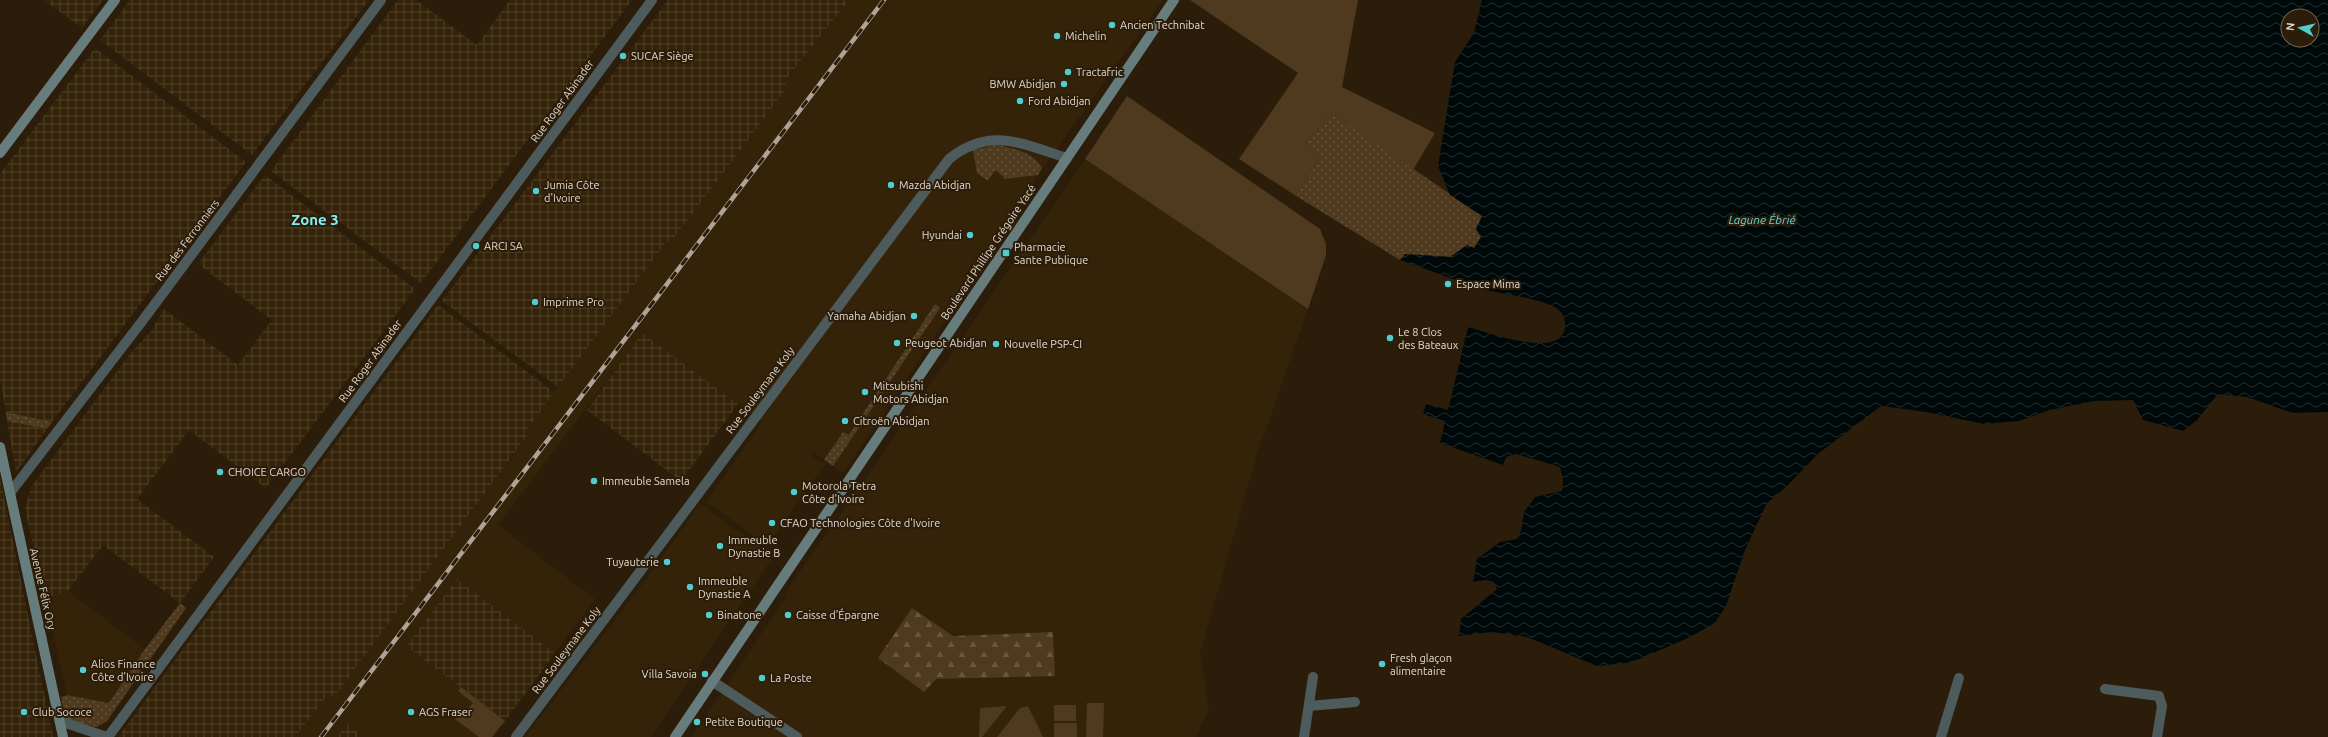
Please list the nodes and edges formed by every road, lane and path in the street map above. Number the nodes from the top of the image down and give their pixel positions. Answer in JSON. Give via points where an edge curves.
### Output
{"nodes":[{"id":1,"x":115,"y":0,"type":"edge"},
{"id":2,"x":381,"y":0,"type":"edge"},
{"id":3,"x":652,"y":0,"type":"edge"},
{"id":4,"x":1174,"y":0,"type":"edge"},
{"id":5,"x":0,"y":153,"type":"edge"},
{"id":6,"x":1067,"y":158,"type":"junction"},
{"id":7,"x":0,"y":446,"type":"edge"},
{"id":8,"x":10,"y":493,"type":"junction"},
{"id":9,"x":1314,"y":677,"type":"dead end"},
{"id":10,"x":1959,"y":678,"type":"dead end"},
{"id":11,"x":712,"y":682,"type":"junction"},
{"id":12,"x":2105,"y":689,"type":"dead end"},
{"id":13,"x":1355,"y":702,"type":"dead end"},
{"id":14,"x":1309,"y":706,"type":"junction"},
{"id":15,"x":60,"y":721,"type":"junction"},
{"id":16,"x":63,"y":737,"type":"edge"},
{"id":17,"x":107,"y":737,"type":"edge"},
{"id":18,"x":516,"y":737,"type":"edge"},
{"id":19,"x":675,"y":737,"type":"edge"},
{"id":20,"x":797,"y":737,"type":"edge"},
{"id":21,"x":1304,"y":737,"type":"edge"},
{"id":22,"x":1941,"y":737,"type":"edge"},
{"id":23,"x":2157,"y":737,"type":"edge"}],
"edges":[{"from":1,"to":5,"type":"main road"},
{"from":2,"to":8,"type":"street","name":"Rue des Ferronniers","via":[[140,324]]},
{"from":3,"to":17,"type":"street","name":"Rue Roger Abinader"},
{"from":4,"to":6,"type":"main road","name":"Boulevard Phillipe Grégoire Yacé"},
{"from":6,"to":11,"type":"main road","name":"Boulevard Phillipe Grégoire Yacé"},
{"from":6,"to":18,"type":"street","name":"Rue Souleymane Koly","via":[[997,139],[967,146],[949,159]]},
{"from":7,"to":8,"type":"main road","name":"Avenue Félix Ory"},
{"from":8,"to":15,"type":"main road","name":"Avenue Félix Ory"},
{"from":9,"to":14,"type":"street"},
{"from":10,"to":22,"type":"street"},
{"from":11,"to":19,"type":"main road","name":"Boulevard Phillipe Grégoire Yacé"},
{"from":11,"to":20,"type":"street"},
{"from":12,"to":23,"type":"street","via":[[2159,696],[2162,706]]},
{"from":13,"to":14,"type":"street"},
{"from":14,"to":21,"type":"street"},
{"from":15,"to":16,"type":"main road","name":"Avenue Félix Ory"},
{"from":15,"to":17,"type":"street"}]}
